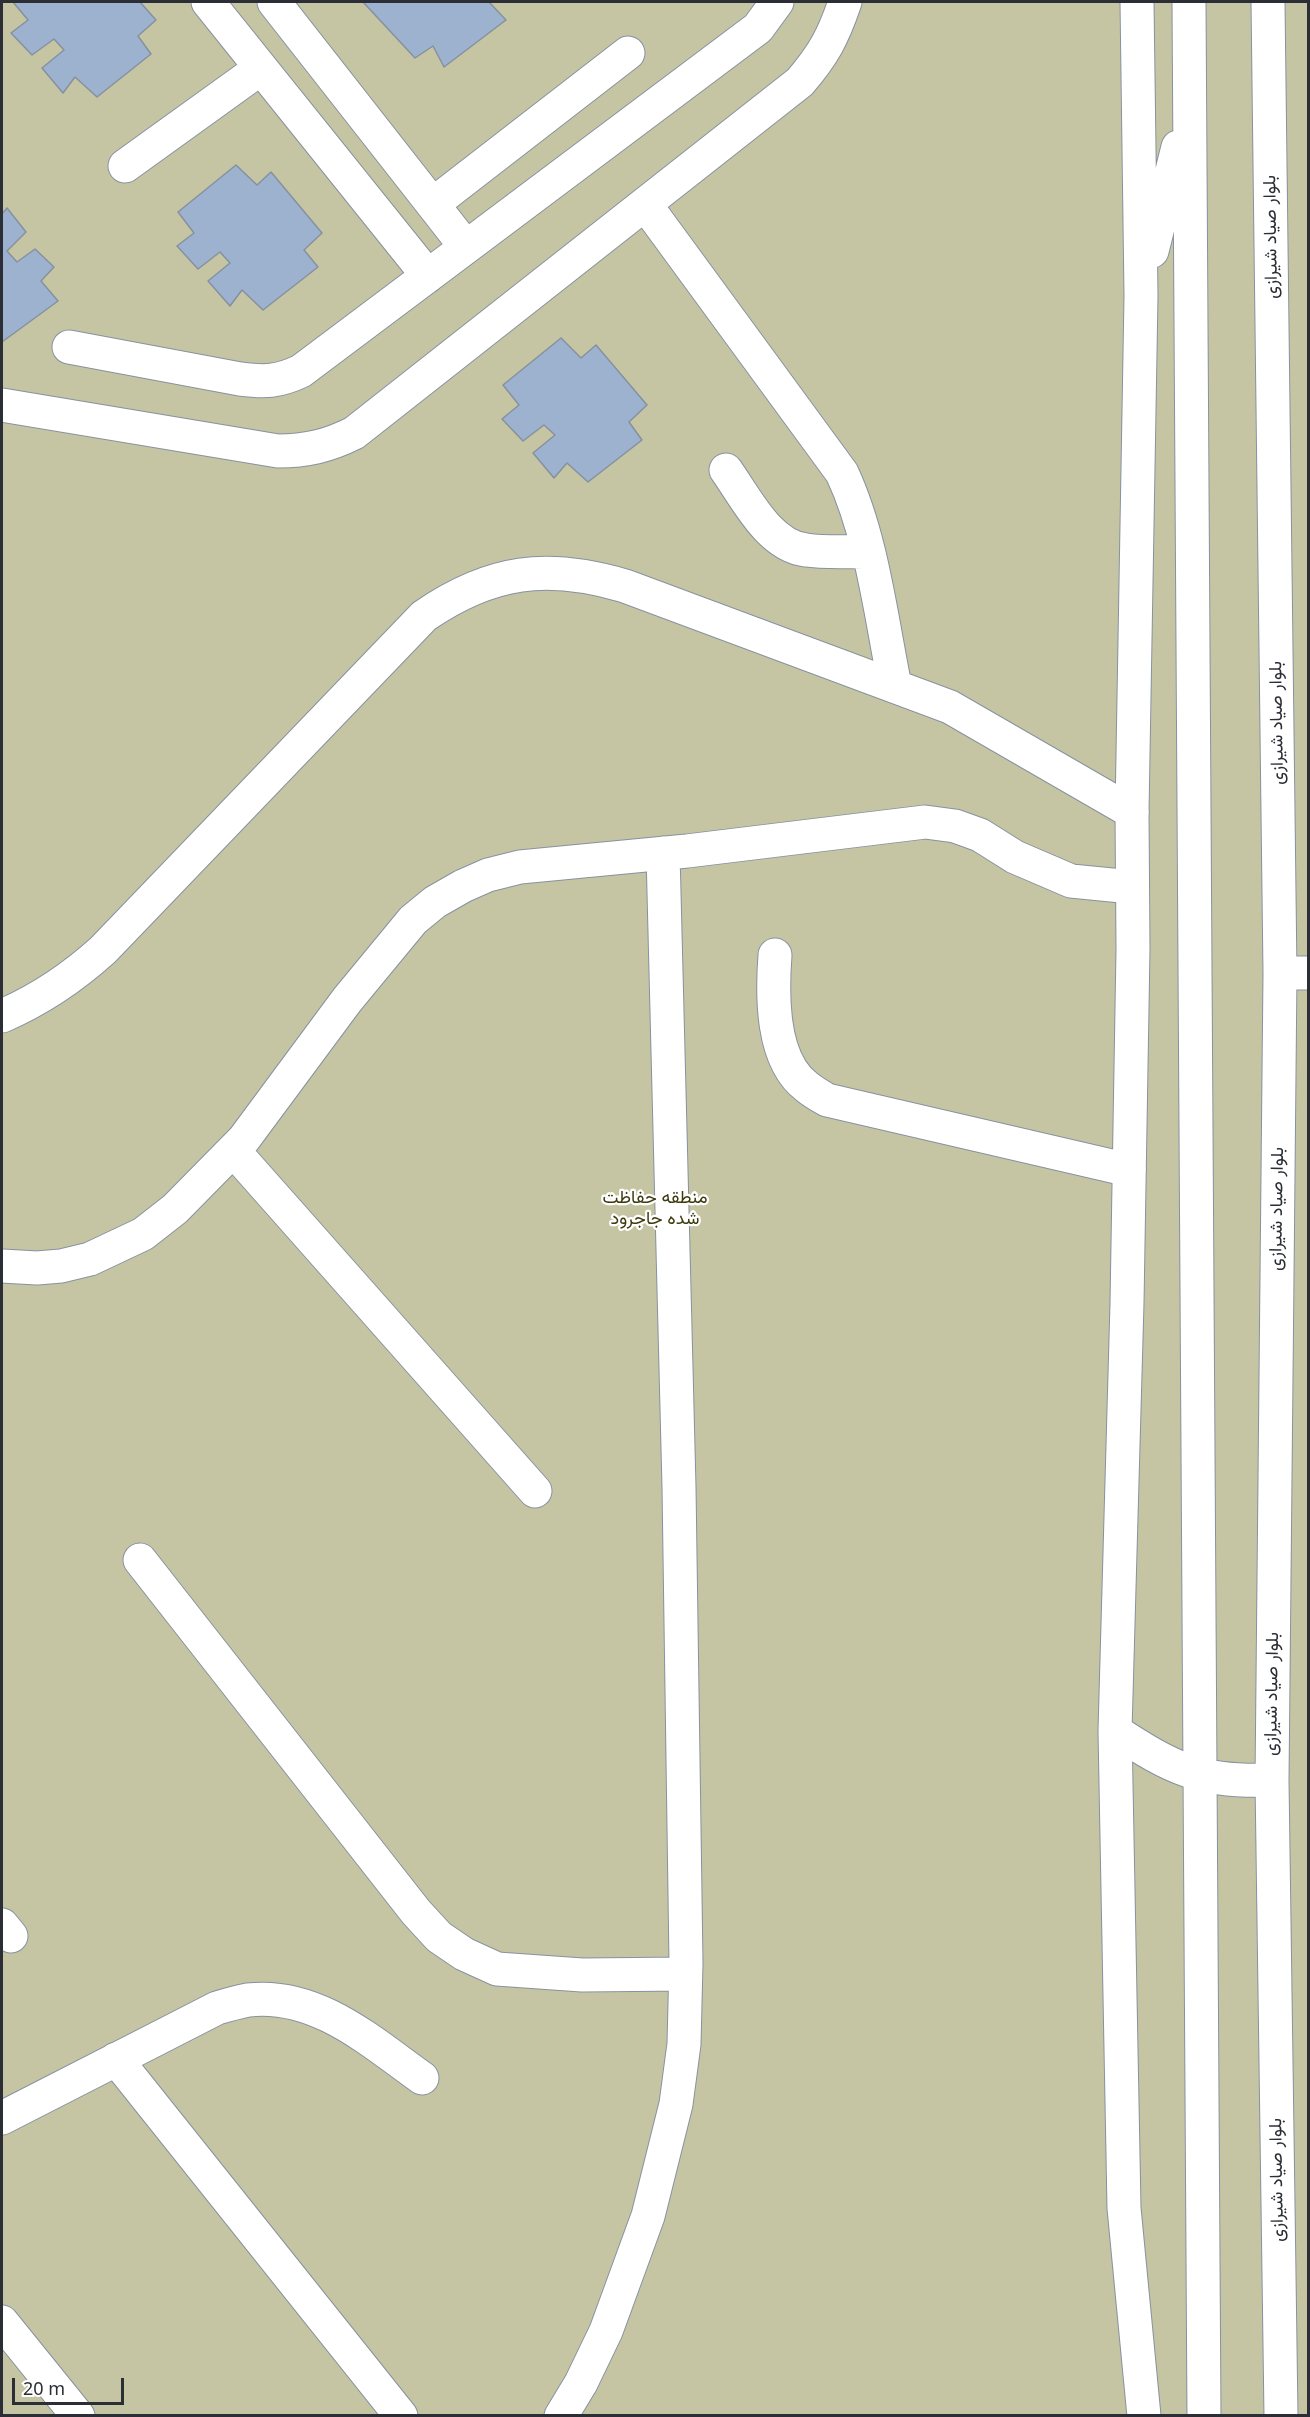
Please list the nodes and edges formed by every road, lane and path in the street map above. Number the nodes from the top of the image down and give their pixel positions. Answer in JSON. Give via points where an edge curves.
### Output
{"nodes":[{"id":1,"x":208,"y":2,"type":"edge"},
{"id":2,"x":274,"y":2,"type":"edge"},
{"id":3,"x":777,"y":2,"type":"edge"},
{"id":4,"x":845,"y":2,"type":"edge"},
{"id":5,"x":1137,"y":2,"type":"edge"},
{"id":6,"x":1167,"y":2,"type":"edge"},
{"id":7,"x":1189,"y":2,"type":"edge"},
{"id":8,"x":1268,"y":2,"type":"edge"},
{"id":9,"x":628,"y":53,"type":"dead end"},
{"id":10,"x":1190,"y":65,"type":"junction"},
{"id":11,"x":261,"y":68,"type":"junction"},
{"id":12,"x":1190,"y":101,"type":"junction"},
{"id":13,"x":125,"y":166,"type":"dead end"},
{"id":14,"x":433,"y":204,"type":"junction"},
{"id":15,"x":645,"y":204,"type":"junction"},
{"id":16,"x":466,"y":247,"type":"junction"},
{"id":17,"x":428,"y":276,"type":"junction"},
{"id":18,"x":1141,"y":296,"type":"junction"},
{"id":19,"x":69,"y":347,"type":"dead end"},
{"id":20,"x":2,"y":405,"type":"edge"},
{"id":21,"x":726,"y":470,"type":"dead end"},
{"id":22,"x":868,"y":552,"type":"junction"},
{"id":23,"x":895,"y":686,"type":"junction"},
{"id":24,"x":1132,"y":812,"type":"junction"},
{"id":25,"x":663,"y":853,"type":"junction"},
{"id":26,"x":1132,"y":886,"type":"junction"},
{"id":27,"x":775,"y":955,"type":"dead end"},
{"id":28,"x":1294,"y":973,"type":"edge"},
{"id":29,"x":2,"y":1016,"type":"edge"},
{"id":30,"x":232,"y":1150,"type":"junction"},
{"id":31,"x":1129,"y":1170,"type":"junction"},
{"id":32,"x":2,"y":1266,"type":"edge"},
{"id":33,"x":535,"y":1491,"type":"dead end"},
{"id":34,"x":140,"y":1560,"type":"dead end"},
{"id":35,"x":1115,"y":1731,"type":"junction"},
{"id":36,"x":1199,"y":1776,"type":"junction"},
{"id":37,"x":1272,"y":1780,"type":"junction"},
{"id":38,"x":685,"y":1974,"type":"junction"},
{"id":39,"x":116,"y":2059,"type":"junction"},
{"id":40,"x":422,"y":2078,"type":"dead end"},
{"id":41,"x":2,"y":2118,"type":"edge"},
{"id":42,"x":2,"y":2322,"type":"edge"},
{"id":43,"x":78,"y":2415,"type":"edge"},
{"id":44,"x":401,"y":2415,"type":"edge"},
{"id":45,"x":561,"y":2415,"type":"edge"},
{"id":46,"x":1144,"y":2415,"type":"edge"},
{"id":47,"x":1204,"y":2415,"type":"edge"},
{"id":48,"x":1281,"y":2415,"type":"edge"}],
"edges":[{"from":1,"to":11,"type":"street"},
{"from":2,"to":14,"type":"street"},
{"from":3,"to":16,"type":"street","via":[[758,28]]},
{"from":4,"to":15,"type":"street","via":[[821,58],[800,82]]},
{"from":5,"to":18,"type":"street"},
{"from":6,"to":10,"type":"street"},
{"from":7,"to":10,"type":"street"},
{"from":8,"to":28,"type":"street","name":"بلوار صیاد شیرازی"},
{"from":9,"to":14,"type":"street"},
{"from":10,"to":12,"type":"street"},
{"from":11,"to":13,"type":"street"},
{"from":11,"to":17,"type":"street"},
{"from":12,"to":18,"type":"street"},
{"from":12,"to":36,"type":"street"},
{"from":14,"to":16,"type":"street"},
{"from":15,"to":20,"type":"street","via":[[354,433],[330,445],[278,451]]},
{"from":15,"to":22,"type":"street","via":[[842,473],[854,498]]},
{"from":16,"to":17,"type":"street"},
{"from":17,"to":19,"type":"street","via":[[301,371],[283,380],[240,379]]},
{"from":18,"to":24,"type":"street"},
{"from":21,"to":22,"type":"street","via":[[774,536],[789,545],[805,550]]},
{"from":22,"to":23,"type":"street"},
{"from":23,"to":24,"type":"street","via":[[950,707]]},
{"from":23,"to":29,"type":"street","via":[[591,576],[532,573],[476,586],[424,616],[103,950],[53,989]]},
{"from":24,"to":26,"type":"street"},
{"from":25,"to":26,"type":"street","via":[[924,822],[955,826],[980,835],[1015,857],[1071,881]]},
{"from":25,"to":30,"type":"street","via":[[520,867],[488,875],[435,902],[391,946]]},
{"from":25,"to":38,"type":"street","via":[[679,1487]]},
{"from":26,"to":31,"type":"street"},
{"from":27,"to":31,"type":"street","via":[[772,996],[787,1062],[805,1086],[827,1100]]},
{"from":28,"to":37,"type":"street","name":"بلوار صیاد شیرازی"},
{"from":30,"to":32,"type":"street","via":[[175,1209],[143,1234],[114,1249],[62,1266]]},
{"from":30,"to":33,"type":"street"},
{"from":31,"to":35,"type":"street"},
{"from":34,"to":38,"type":"street","via":[[416,1912],[439,1936],[464,1954],[497,1969],[582,1975]]},
{"from":35,"to":36,"type":"street","via":[[1155,1757]]},
{"from":35,"to":46,"type":"street","via":[[1124,2208]]},
{"from":36,"to":37,"type":"street","via":[[1235,1782]]},
{"from":36,"to":47,"type":"street"},
{"from":37,"to":48,"type":"street","name":"بلوار صیاد شیرازی"},
{"from":38,"to":45,"type":"street","via":[[684,2044],[676,2104],[648,2216],[606,2331]]},
{"from":39,"to":40,"type":"street","via":[[217,2008],[249,2000],[287,2002],[316,2009],[346,2024]]},
{"from":39,"to":41,"type":"street"},
{"from":39,"to":44,"type":"street"},
{"from":42,"to":43,"type":"street"}]}
